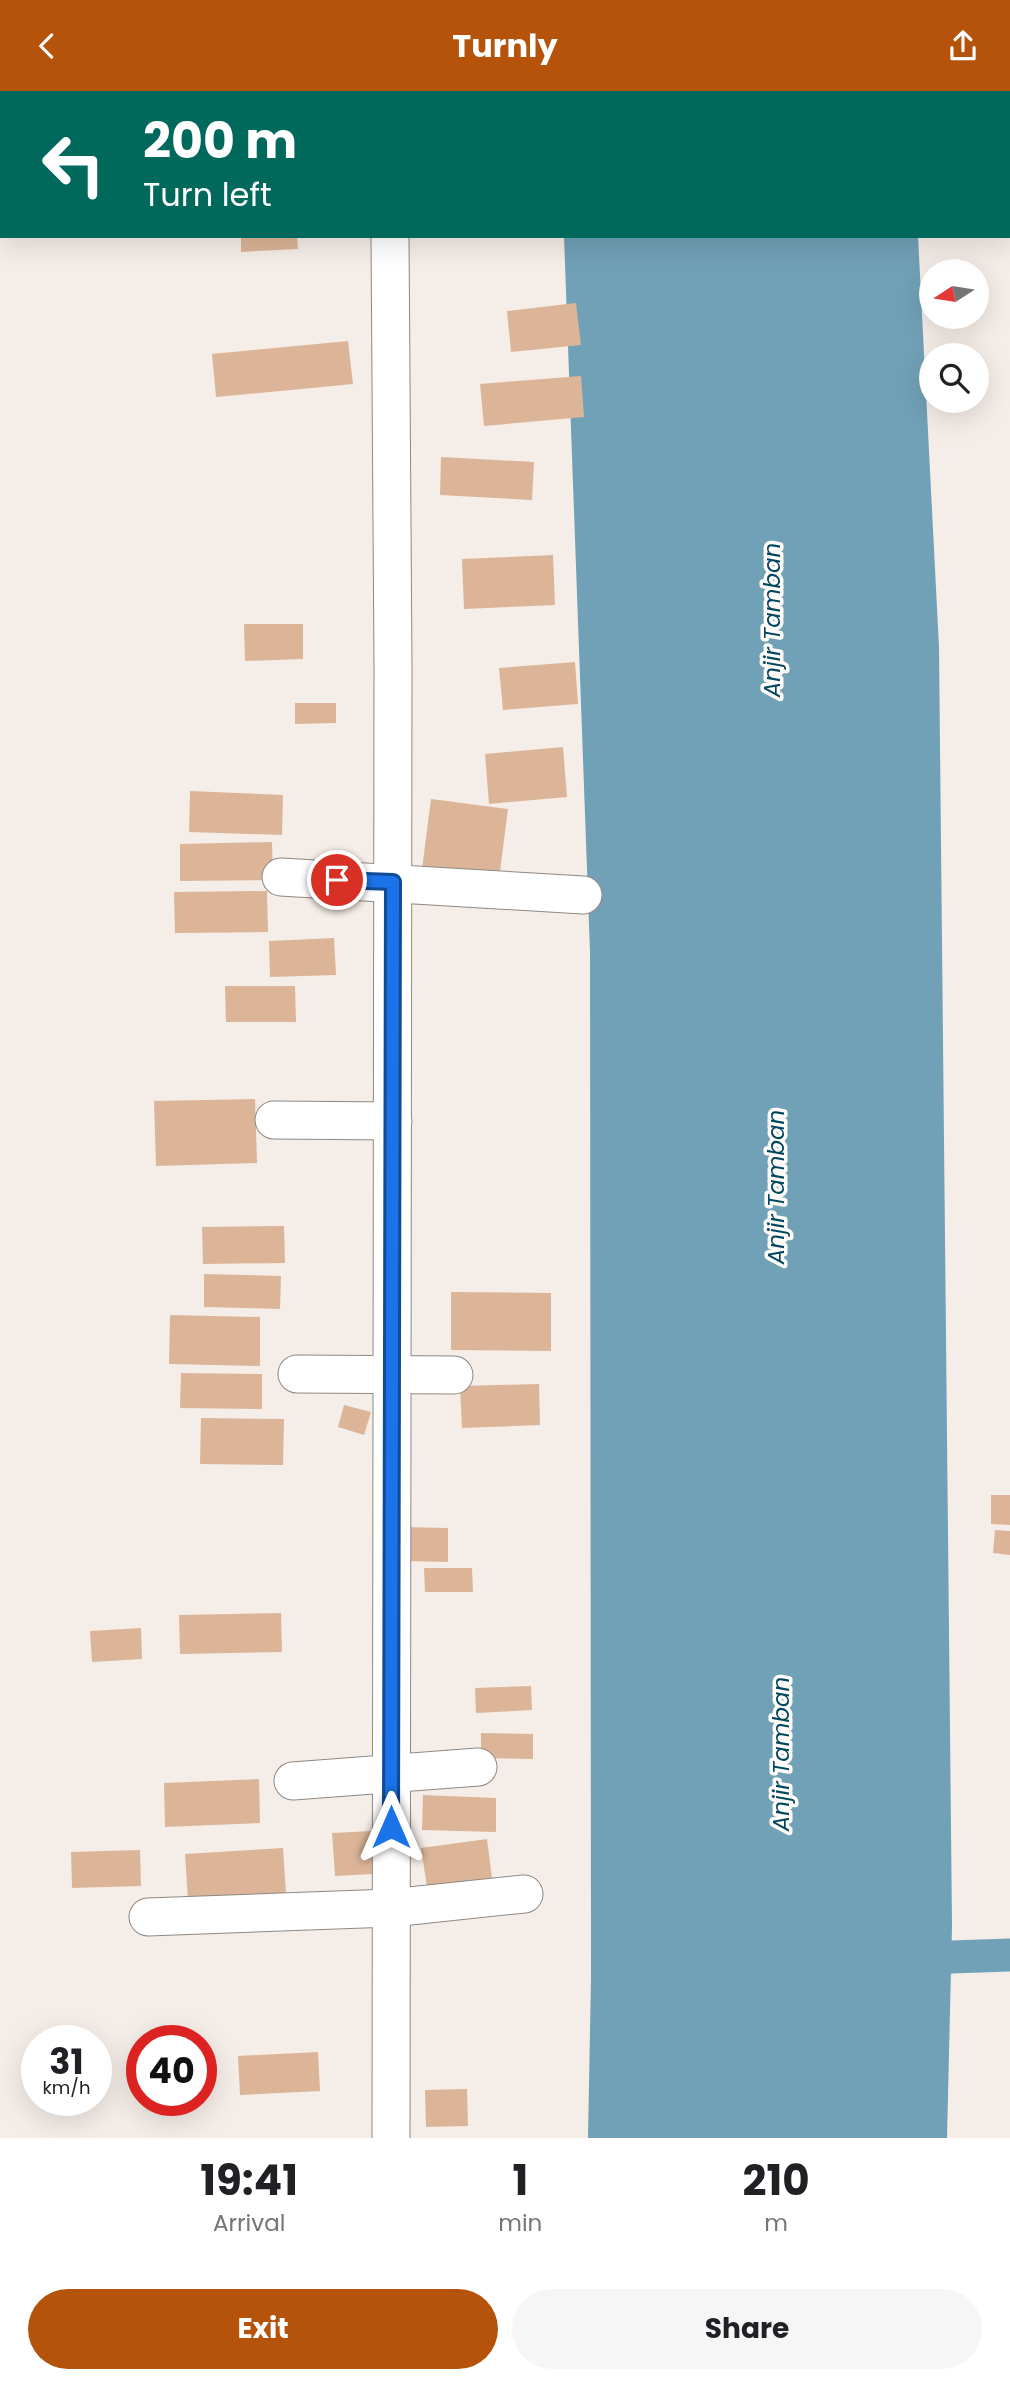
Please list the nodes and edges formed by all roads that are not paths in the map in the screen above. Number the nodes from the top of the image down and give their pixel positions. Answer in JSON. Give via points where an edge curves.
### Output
{"nodes":[{"id":1,"x":390,"y":238,"type":"edge"},
{"id":2,"x":281,"y":877,"type":"dead end"},
{"id":3,"x":393,"y":882,"type":"junction"},
{"id":4,"x":583,"y":895,"type":"dead end"},
{"id":5,"x":274,"y":1120,"type":"dead end"},
{"id":6,"x":393,"y":1121,"type":"junction"},
{"id":7,"x":392,"y":1373,"type":"junction"},
{"id":8,"x":297,"y":1374,"type":"dead end"},
{"id":9,"x":454,"y":1375,"type":"dead end"},
{"id":10,"x":478,"y":1767,"type":"dead end"},
{"id":11,"x":391,"y":1773,"type":"junction"},
{"id":12,"x":293,"y":1781,"type":"dead end"},
{"id":13,"x":524,"y":1894,"type":"dead end"},
{"id":14,"x":391,"y":1908,"type":"junction"},
{"id":15,"x":148,"y":1917,"type":"dead end"},
{"id":16,"x":391,"y":2138,"type":"edge"}],
"edges":[{"from":1,"to":3,"type":"street"},
{"from":2,"to":3,"type":"street"},
{"from":3,"to":4,"type":"street"},
{"from":3,"to":6,"type":"street"},
{"from":5,"to":6,"type":"street"},
{"from":6,"to":7,"type":"street"},
{"from":7,"to":8,"type":"street"},
{"from":7,"to":9,"type":"street"},
{"from":7,"to":11,"type":"street"},
{"from":10,"to":11,"type":"street"},
{"from":11,"to":12,"type":"street"},
{"from":11,"to":14,"type":"street"},
{"from":13,"to":14,"type":"street"},
{"from":14,"to":15,"type":"street"},
{"from":14,"to":16,"type":"street"}]}
